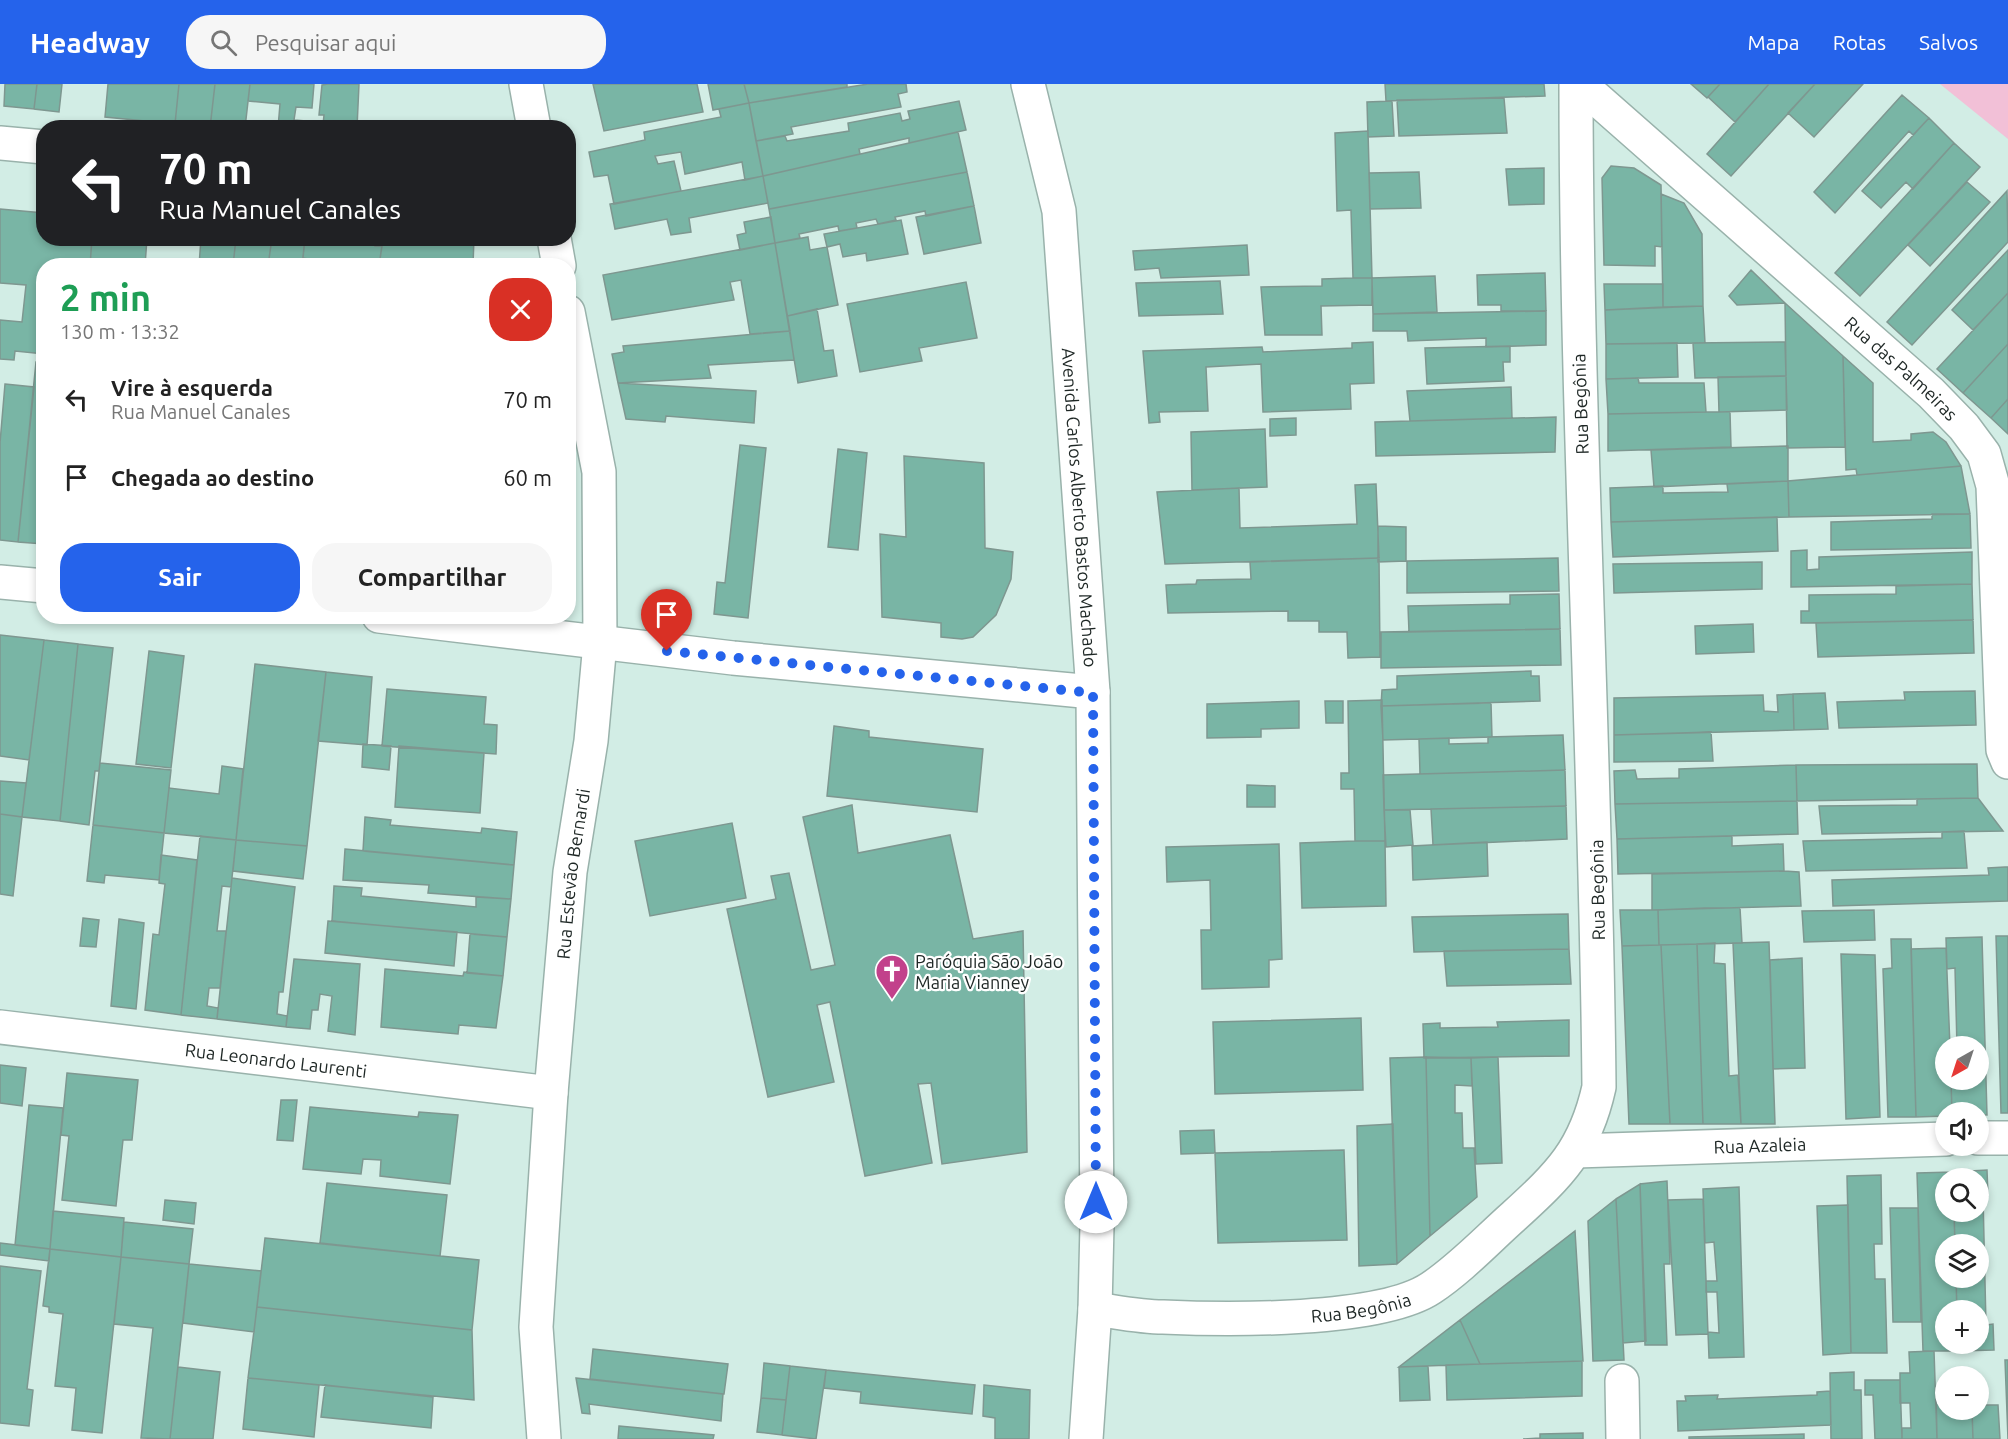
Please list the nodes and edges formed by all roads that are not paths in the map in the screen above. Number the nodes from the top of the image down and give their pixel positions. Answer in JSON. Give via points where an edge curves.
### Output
{"nodes":[{"id":1,"x":526,"y":84,"type":"edge"},
{"id":2,"x":1028,"y":84,"type":"edge"},
{"id":3,"x":1576,"y":84,"type":"edge"},
{"id":4,"x":1580,"y":84,"type":"edge"},
{"id":5,"x":533,"y":120,"type":"edge"},
{"id":6,"x":0,"y":143,"type":"edge"},
{"id":7,"x":36,"y":146,"type":"edge"},
{"id":8,"x":576,"y":353,"type":"edge"},
{"id":9,"x":0,"y":582,"type":"edge"},
{"id":10,"x":36,"y":585,"type":"edge"},
{"id":11,"x":442,"y":624,"type":"edge"},
{"id":12,"x":600,"y":644,"type":"junction"},
{"id":13,"x":1093,"y":693,"type":"junction"},
{"id":14,"x":2008,"y":762,"type":"edge"},
{"id":15,"x":0,"y":1027,"type":"edge"},
{"id":16,"x":551,"y":1093,"type":"junction"},
{"id":17,"x":1989,"y":1138,"type":"edge"},
{"id":18,"x":2008,"y":1138,"type":"edge"},
{"id":19,"x":1935,"y":1140,"type":"edge"},
{"id":20,"x":1576,"y":1151,"type":"junction"},
{"id":21,"x":1095,"y":1309,"type":"junction"},
{"id":22,"x":1622,"y":1381,"type":"dead end"},
{"id":23,"x":544,"y":1439,"type":"edge"},
{"id":24,"x":1086,"y":1439,"type":"edge"},
{"id":25,"x":1623,"y":1439,"type":"edge"}],
"edges":[{"from":1,"to":5,"type":"street"},
{"from":2,"to":13,"type":"street","name":"Avenida Carlos Alberto Bastos Machado","via":[[1059,211]]},
{"from":3,"to":20,"type":"street","name":"Rua Begônia","via":[[1580,420],[1597,875],[1599,1087],[1592,1121]]},
{"from":4,"to":14,"type":"street","name":"Rua das Palmeiras","via":[[1931,393],[1984,454],[1993,486],[2003,750]]},
{"from":6,"to":7,"type":"street"},
{"from":8,"to":12,"type":"street","name":"Rua Estevão Bernardi","via":[[599,472]]},
{"from":9,"to":10,"type":"street"},
{"from":11,"to":12,"type":"street"},
{"from":12,"to":13,"type":"street"},
{"from":12,"to":16,"type":"street","name":"Rua Estevão Bernardi","via":[[591,741],[570,872]]},
{"from":13,"to":21,"type":"street","name":"Avenida Carlos Alberto Bastos Machado"},
{"from":15,"to":16,"type":"street","name":"Rua Leonardo Laurenti"},
{"from":16,"to":23,"type":"street","name":"Rua Estevão Bernardi","via":[[536,1327]]},
{"from":17,"to":18,"type":"street"},
{"from":19,"to":20,"type":"street","name":"Rua Azaleia"},
{"from":20,"to":21,"type":"street","name":"Rua Begônia","via":[[1551,1183],[1473,1254],[1431,1288],[1400,1303],[1352,1311],[1251,1318],[1161,1317]]},
{"from":21,"to":24,"type":"street","name":"Avenida Carlos Alberto Bastos Machado"},
{"from":22,"to":25,"type":"street"}]}
